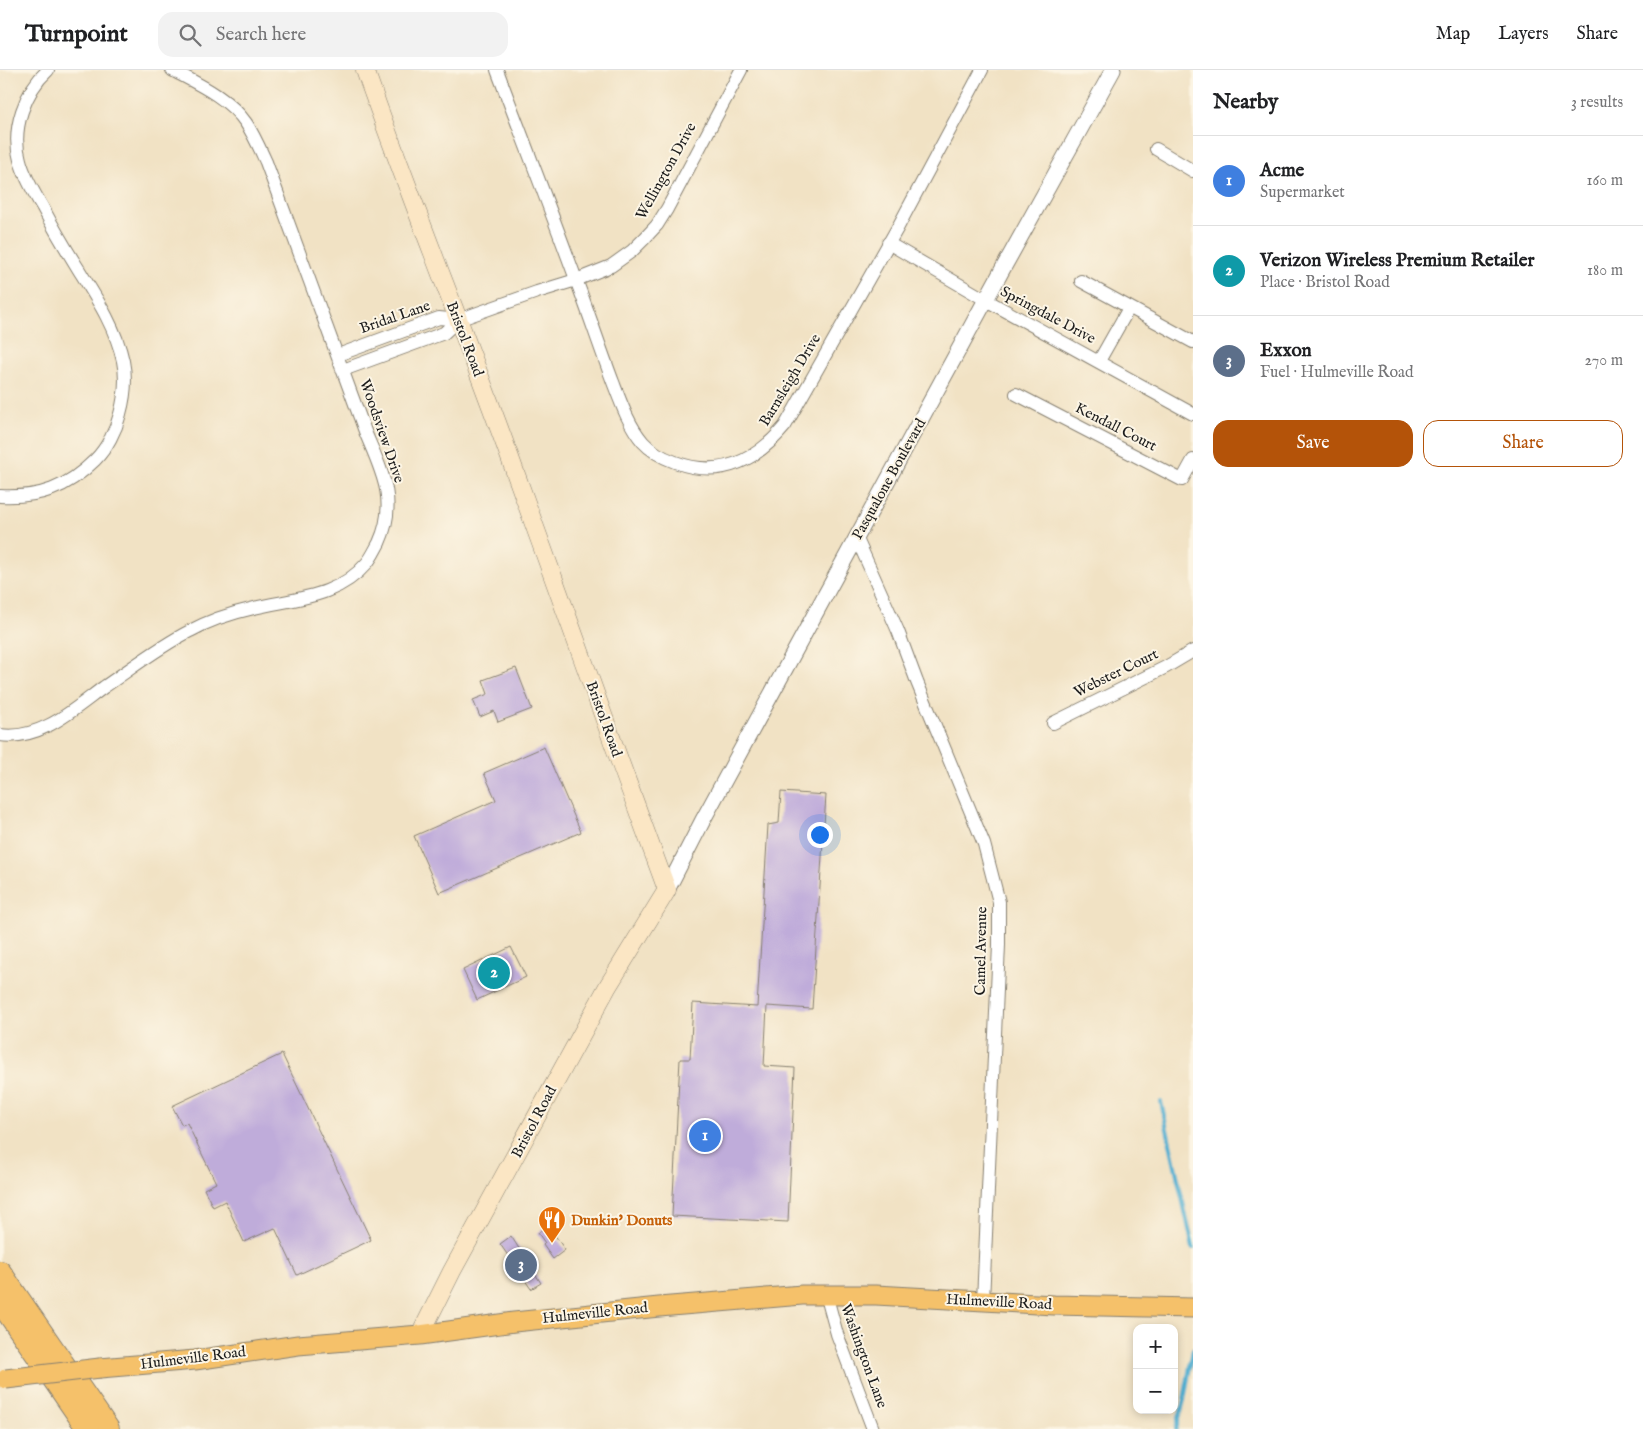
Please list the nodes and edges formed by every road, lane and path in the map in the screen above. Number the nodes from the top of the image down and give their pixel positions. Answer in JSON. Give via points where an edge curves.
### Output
{"nodes":[{"id":1,"x":48,"y":70,"type":"edge"},
{"id":2,"x":172,"y":70,"type":"edge"},
{"id":3,"x":365,"y":70,"type":"edge"},
{"id":4,"x":497,"y":70,"type":"edge"},
{"id":5,"x":741,"y":70,"type":"edge"},
{"id":6,"x":982,"y":70,"type":"edge"},
{"id":7,"x":1113,"y":70,"type":"edge"},
{"id":8,"x":1156,"y":149,"type":"dead end"},
{"id":9,"x":1193,"y":171,"type":"edge"},
{"id":10,"x":888,"y":243,"type":"junction"},
{"id":11,"x":576,"y":280,"type":"junction"},
{"id":12,"x":1081,"y":282,"type":"dead end"},
{"id":13,"x":986,"y":300,"type":"junction"},
{"id":14,"x":1130,"y":308,"type":"junction"},
{"id":15,"x":458,"y":320,"type":"junction"},
{"id":16,"x":1193,"y":342,"type":"edge"},
{"id":17,"x":338,"y":355,"type":"junction"},
{"id":18,"x":1099,"y":362,"type":"junction"},
{"id":19,"x":343,"y":370,"type":"junction"},
{"id":20,"x":1016,"y":394,"type":"dead end"},
{"id":21,"x":1193,"y":414,"type":"edge"},
{"id":22,"x":1193,"y":460,"type":"edge"},
{"id":23,"x":0,"y":496,"type":"edge"},
{"id":24,"x":857,"y":539,"type":"junction"},
{"id":25,"x":1193,"y":650,"type":"edge"},
{"id":26,"x":1053,"y":723,"type":"dead end"},
{"id":27,"x":0,"y":735,"type":"edge"},
{"id":28,"x":667,"y":890,"type":"junction"},
{"id":29,"x":0,"y":1272,"type":"edge"},
{"id":30,"x":826,"y":1294,"type":"junction"},
{"id":31,"x":0,"y":1301,"type":"edge"},
{"id":32,"x":983,"y":1301,"type":"junction"},
{"id":33,"x":1193,"y":1308,"type":"edge"},
{"id":34,"x":420,"y":1335,"type":"junction"},
{"id":35,"x":3,"y":1380,"type":"edge"},
{"id":36,"x":88,"y":1429,"type":"edge"},
{"id":37,"x":108,"y":1429,"type":"edge"},
{"id":38,"x":873,"y":1429,"type":"edge"}],
"edges":[{"from":1,"to":23,"type":"street","via":[[26,100],[19,122],[20,159],[36,195],[112,327],[123,362],[126,393],[118,424],[98,457],[86,469],[53,490],[16,497]]},
{"from":2,"to":17,"type":"street","name":"Woodsview Drive","via":[[208,90],[246,123],[266,162]]},
{"from":3,"to":15,"type":"main road","name":"Bristol Road"},
{"from":4,"to":11,"type":"street","name":"Barnsleigh Drive"},
{"from":5,"to":11,"type":"street","name":"Wellington Drive","via":[[656,225],[632,251],[611,266]]},
{"from":6,"to":10,"type":"street","name":"Barnsleigh Drive"},
{"from":7,"to":13,"type":"street","name":"Pasqualone Boulevard"},
{"from":8,"to":9,"type":"street"},
{"from":10,"to":11,"type":"street","name":"Barnsleigh Drive","via":[[785,426],[751,456],[710,470],[664,458],[644,444],[620,400]]},
{"from":10,"to":13,"type":"street","name":"Springdale Drive"},
{"from":11,"to":15,"type":"street","name":"Wellington Drive"},
{"from":12,"to":14,"type":"street"},
{"from":13,"to":18,"type":"street","name":"Springdale Drive"},
{"from":13,"to":24,"type":"street","name":"Pasqualone Boulevard"},
{"from":14,"to":16,"type":"street"},
{"from":14,"to":18,"type":"street"},
{"from":15,"to":17,"type":"street","name":"Bridal Lane","via":[[439,318]]},
{"from":15,"to":19,"type":"street","name":"Bridal Lane","via":[[444,333]]},
{"from":15,"to":28,"type":"main road","name":"Bristol Road"},
{"from":17,"to":19,"type":"street","name":"Woodsview Drive"},
{"from":18,"to":21,"type":"street","name":"Springdale Drive"},
{"from":19,"to":27,"type":"street","name":"Woodsview Drive","via":[[383,476],[388,500],[386,525],[368,562],[349,580],[332,590],[212,620],[189,631],[48,726],[22,735]]},
{"from":20,"to":22,"type":"street","name":"Kendall Court","via":[[1182,480]]},
{"from":24,"to":28,"type":"street","name":"Pasqualone Boulevard"},
{"from":24,"to":32,"type":"street","name":"Camel Avenue","via":[[898,630],[984,844],[999,902]]},
{"from":25,"to":26,"type":"street","name":"Webster Court","via":[[1166,667]]},
{"from":28,"to":34,"type":"main road","name":"Bristol Road","via":[[608,986]]},
{"from":29,"to":37,"type":"highway"},
{"from":30,"to":32,"type":"main road","name":"Hulmeville Road"},
{"from":30,"to":34,"type":"main road","name":"Hulmeville Road","via":[[668,1306]]},
{"from":30,"to":38,"type":"street","name":"Washington Lane","via":[[837,1334]]},
{"from":31,"to":36,"type":"highway"},
{"from":32,"to":33,"type":"main road","name":"Hulmeville Road"},
{"from":34,"to":35,"type":"main road","name":"Hulmeville Road","bridge":true,"via":[[298,1345],[195,1360]]}]}
